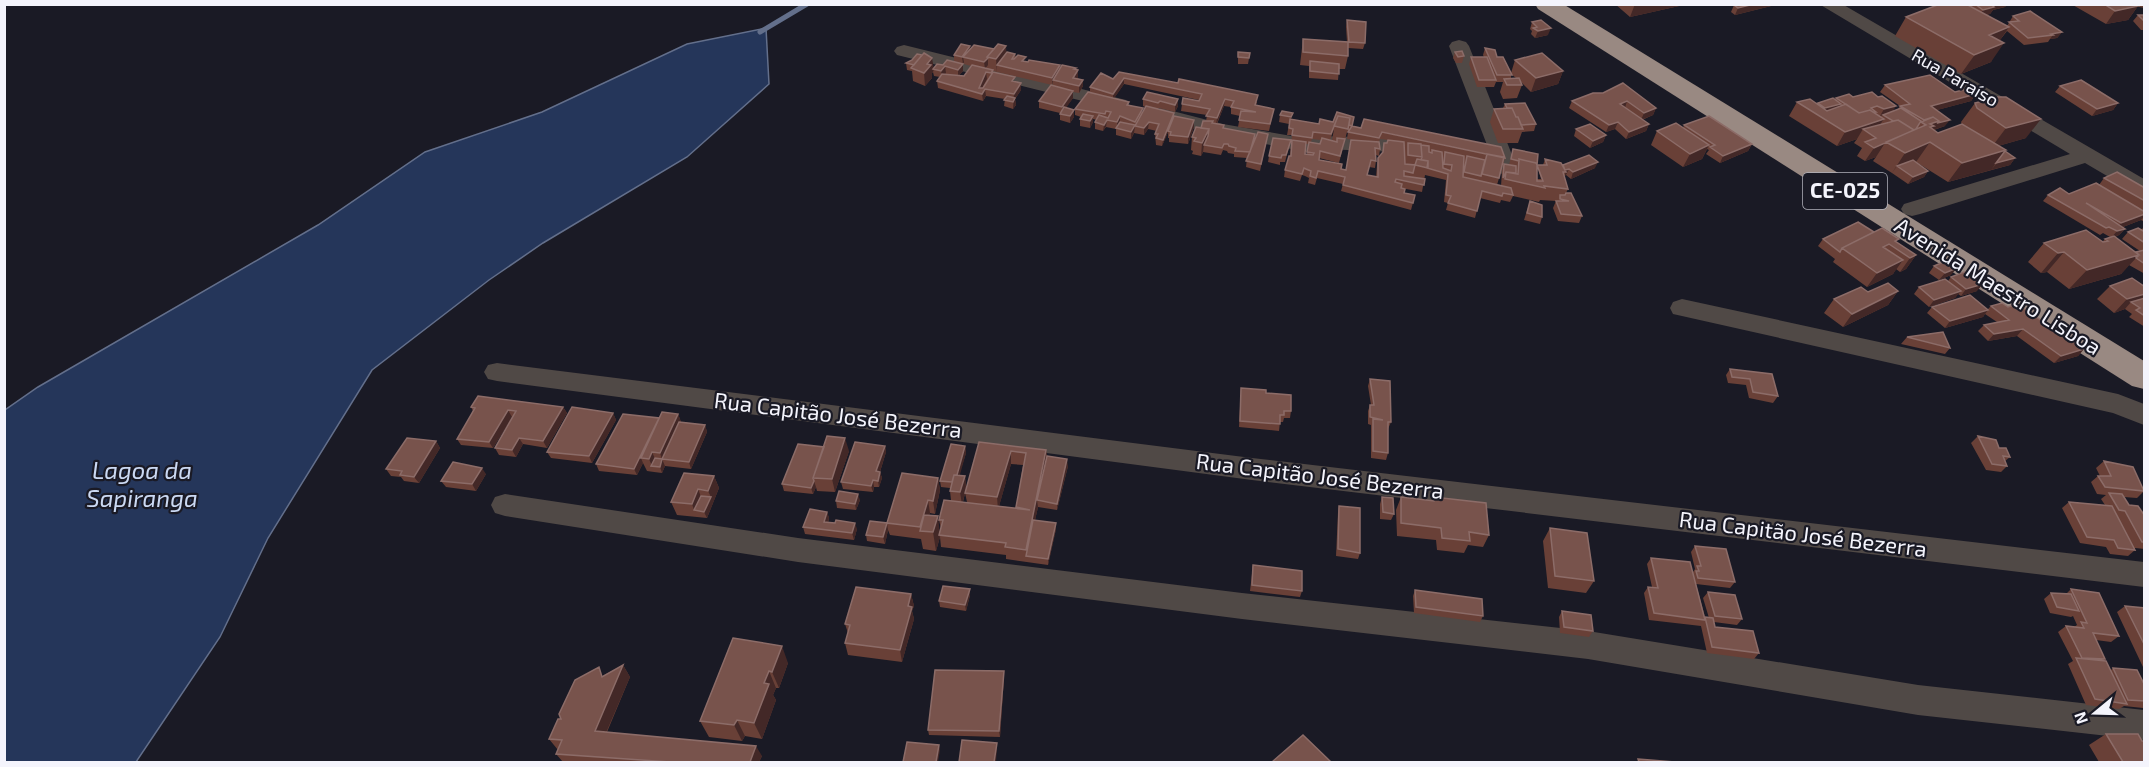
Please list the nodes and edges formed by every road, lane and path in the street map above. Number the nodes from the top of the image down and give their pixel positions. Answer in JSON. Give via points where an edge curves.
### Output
{"nodes":[{"id":1,"x":1546,"y":4,"type":"edge"},
{"id":2,"x":1577,"y":4,"type":"edge"},
{"id":3,"x":1828,"y":4,"type":"edge"},
{"id":4,"x":1459,"y":46,"type":"dead end"},
{"id":5,"x":904,"y":51,"type":"dead end"},
{"id":6,"x":2088,"y":155,"type":"junction"},
{"id":7,"x":2145,"y":188,"type":"edge"},
{"id":8,"x":1912,"y":209,"type":"junction"},
{"id":9,"x":1682,"y":308,"type":"dead end"},
{"id":10,"x":2145,"y":351,"type":"edge"},
{"id":11,"x":497,"y":372,"type":"dead end"},
{"id":12,"x":2145,"y":377,"type":"edge"},
{"id":13,"x":2145,"y":416,"type":"edge"},
{"id":14,"x":505,"y":505,"type":"dead end"},
{"id":15,"x":2145,"y":575,"type":"edge"},
{"id":16,"x":2145,"y":725,"type":"edge"}],
"edges":[{"from":1,"to":12,"type":"highway","name":"Avenida Maestro Lisboa","number":"CE-025"},
{"from":2,"to":8,"type":"highway","name":"Avenida Maestro Lisboa","number":"CE-025"},
{"from":3,"to":6,"type":"street","name":"Rua Paraíso"},
{"from":4,"to":5,"type":"street","via":[[1503,167],[1396,145],[1318,142],[1312,146],[1223,130]]},
{"from":6,"to":7,"type":"street","name":"Rua Paraíso"},
{"from":6,"to":8,"type":"street"},
{"from":8,"to":10,"type":"highway","name":"Avenida Maestro Lisboa","number":"CE-025"},
{"from":9,"to":13,"type":"street","via":[[2118,404]]},
{"from":11,"to":15,"type":"street","name":"Rua Capitão José Bezerra","via":[[1264,470]]},
{"from":14,"to":16,"type":"street","via":[[798,550],[1588,645],[1918,700]]}]}
